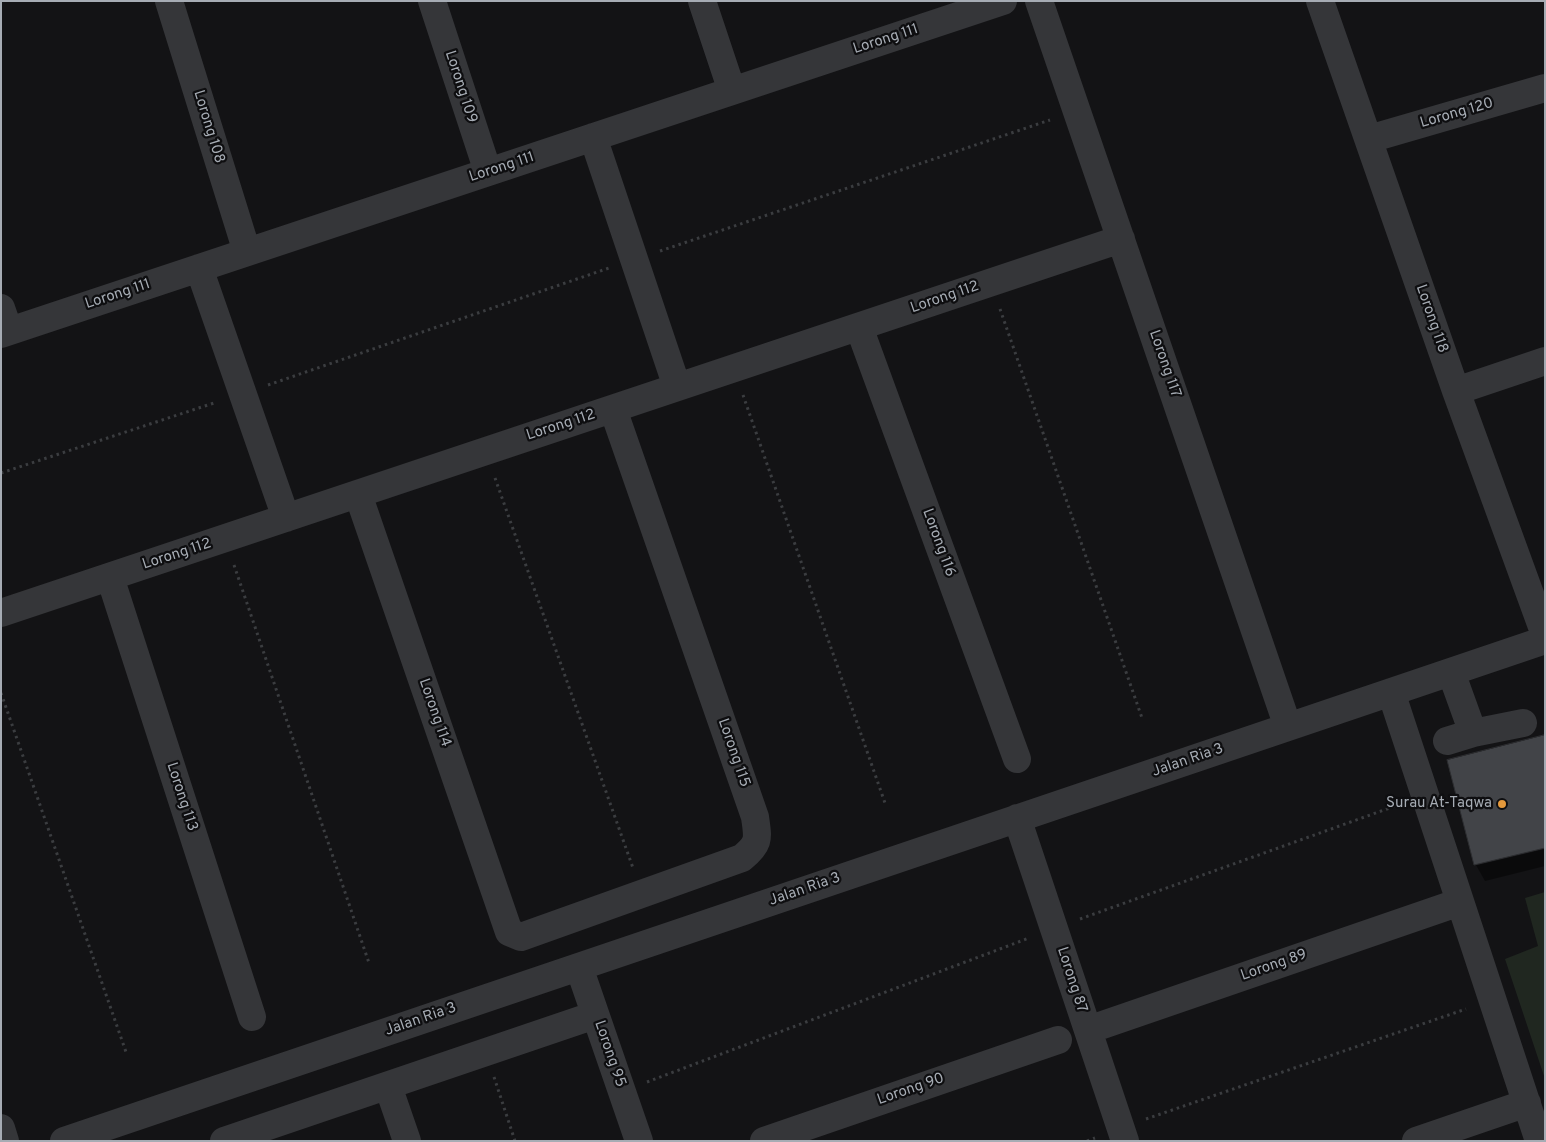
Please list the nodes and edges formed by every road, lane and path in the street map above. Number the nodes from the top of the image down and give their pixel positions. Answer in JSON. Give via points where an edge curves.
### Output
{"nodes":[{"id":1,"x":169,"y":1,"type":"edge"},
{"id":2,"x":432,"y":1,"type":"edge"},
{"id":3,"x":702,"y":1,"type":"edge"},
{"id":4,"x":1003,"y":1,"type":"edge"},
{"id":5,"x":1039,"y":1,"type":"edge"},
{"id":6,"x":1320,"y":1,"type":"edge"},
{"id":7,"x":1545,"y":88,"type":"edge"},
{"id":8,"x":732,"y":91,"type":"junction"},
{"id":9,"x":1077,"y":111,"type":"junction"},
{"id":10,"x":593,"y":137,"type":"junction"},
{"id":11,"x":1368,"y":139,"type":"junction"},
{"id":12,"x":488,"y":172,"type":"junction"},
{"id":13,"x":1121,"y":239,"type":"junction"},
{"id":14,"x":247,"y":252,"type":"junction"},
{"id":15,"x":635,"y":259,"type":"junction"},
{"id":16,"x":200,"y":268,"type":"junction"},
{"id":17,"x":991,"y":282,"type":"junction"},
{"id":18,"x":4,"y":324,"type":"edge"},
{"id":19,"x":859,"y":326,"type":"junction"},
{"id":20,"x":1545,"y":361,"type":"edge"},
{"id":21,"x":734,"y":368,"type":"junction"},
{"id":22,"x":677,"y":387,"type":"junction"},
{"id":23,"x":1456,"y":391,"type":"junction"},
{"id":24,"x":243,"y":393,"type":"junction"},
{"id":25,"x":613,"y":409,"type":"junction"},
{"id":26,"x":486,"y":451,"type":"junction"},
{"id":27,"x":1,"y":473,"type":"edge"},
{"id":28,"x":358,"y":494,"type":"junction"},
{"id":29,"x":286,"y":518,"type":"junction"},
{"id":30,"x":225,"y":538,"type":"junction"},
{"id":31,"x":110,"y":577,"type":"junction"},
{"id":32,"x":1,"y":613,"type":"edge"},
{"id":33,"x":1545,"y":635,"type":"edge"},
{"id":34,"x":1545,"y":640,"type":"edge"},
{"id":35,"x":1451,"y":672,"type":"junction"},
{"id":36,"x":1391,"y":692,"type":"junction"},
{"id":37,"x":1,"y":693,"type":"edge"},
{"id":38,"x":1142,"y":718,"type":"dead end"},
{"id":39,"x":1523,"y":723,"type":"dead end"},
{"id":40,"x":1288,"y":727,"type":"junction"},
{"id":41,"x":1473,"y":733,"type":"junction"},
{"id":42,"x":1447,"y":741,"type":"dead end"},
{"id":43,"x":1017,"y":759,"type":"dead end"},
{"id":44,"x":1425,"y":795,"type":"junction"},
{"id":45,"x":885,"y":803,"type":"dead end"},
{"id":46,"x":1017,"y":818,"type":"junction"},
{"id":47,"x":642,"y":894,"type":"junction"},
{"id":48,"x":1460,"y":902,"type":"junction"},
{"id":49,"x":1054,"y":928,"type":"junction"},
{"id":50,"x":509,"y":932,"type":"joint"},
{"id":51,"x":369,"y":963,"type":"dead end"},
{"id":52,"x":579,"y":967,"type":"junction"},
{"id":53,"x":1492,"y":1000,"type":"junction"},
{"id":54,"x":595,"y":1015,"type":"junction"},
{"id":55,"x":252,"y":1017,"type":"dead end"},
{"id":56,"x":1088,"y":1030,"type":"junction"},
{"id":57,"x":1058,"y":1040,"type":"dead end"},
{"id":58,"x":126,"y":1052,"type":"dead end"},
{"id":59,"x":485,"y":1053,"type":"junction"},
{"id":60,"x":388,"y":1086,"type":"junction"},
{"id":61,"x":622,"y":1092,"type":"junction"},
{"id":62,"x":1526,"y":1103,"type":"junction"},
{"id":63,"x":1,"y":1128,"type":"edge"},
{"id":64,"x":1123,"y":1134,"type":"edge"},
{"id":65,"x":5,"y":1141,"type":"edge"},
{"id":66,"x":64,"y":1141,"type":"edge"},
{"id":67,"x":224,"y":1141,"type":"edge"},
{"id":68,"x":407,"y":1141,"type":"edge"},
{"id":69,"x":515,"y":1141,"type":"edge"},
{"id":70,"x":639,"y":1141,"type":"edge"},
{"id":71,"x":764,"y":1141,"type":"edge"},
{"id":72,"x":1087,"y":1141,"type":"edge"},
{"id":73,"x":1416,"y":1141,"type":"edge"},
{"id":74,"x":1539,"y":1141,"type":"edge"}],
"edges":[{"from":1,"to":14,"type":"street","name":"Lorong 108"},
{"from":2,"to":12,"type":"street","name":"Lorong 109"},
{"from":3,"to":8,"type":"street"},
{"from":4,"to":8,"type":"street","name":"Lorong 111"},
{"from":5,"to":9,"type":"street","name":"Lorong 117"},
{"from":6,"to":11,"type":"street","name":"Lorong 118"},
{"from":7,"to":11,"type":"street","name":"Lorong 120"},
{"from":8,"to":10,"type":"street","name":"Lorong 111"},
{"from":9,"to":13,"type":"street","name":"Lorong 117"},
{"from":9,"to":15,"type":"path"},
{"from":10,"to":12,"type":"street","name":"Lorong 111"},
{"from":10,"to":15,"type":"street"},
{"from":11,"to":23,"type":"street","name":"Lorong 118"},
{"from":12,"to":14,"type":"street","name":"Lorong 111"},
{"from":13,"to":17,"type":"street","name":"Lorong 112"},
{"from":13,"to":40,"type":"street","name":"Lorong 117"},
{"from":14,"to":16,"type":"street","name":"Lorong 111"},
{"from":15,"to":22,"type":"street"},
{"from":15,"to":24,"type":"path"},
{"from":16,"to":18,"type":"street","name":"Lorong 111"},
{"from":16,"to":24,"type":"street"},
{"from":17,"to":19,"type":"street","name":"Lorong 112"},
{"from":17,"to":38,"type":"path"},
{"from":19,"to":21,"type":"street","name":"Lorong 112"},
{"from":19,"to":43,"type":"street","name":"Lorong 116"},
{"from":20,"to":23,"type":"street"},
{"from":21,"to":22,"type":"street","name":"Lorong 112"},
{"from":21,"to":45,"type":"path"},
{"from":22,"to":25,"type":"street","name":"Lorong 112"},
{"from":23,"to":33,"type":"street","name":"Lorong 118"},
{"from":24,"to":27,"type":"path"},
{"from":24,"to":29,"type":"street"},
{"from":25,"to":26,"type":"street","name":"Lorong 112"},
{"from":25,"to":47,"type":"street","name":"Lorong 115","via":[[755,818],[758,838],[755,847],[742,858]]},
{"from":26,"to":28,"type":"street","name":"Lorong 112"},
{"from":26,"to":47,"type":"path"},
{"from":28,"to":29,"type":"street","name":"Lorong 112"},
{"from":28,"to":50,"type":"street","name":"Lorong 114"},
{"from":29,"to":30,"type":"street","name":"Lorong 112"},
{"from":30,"to":31,"type":"street","name":"Lorong 112"},
{"from":30,"to":51,"type":"path"},
{"from":31,"to":32,"type":"street","name":"Lorong 112"},
{"from":31,"to":55,"type":"street","name":"Lorong 113"},
{"from":34,"to":35,"type":"street","name":"Jalan Ria 3"},
{"from":35,"to":36,"type":"street","name":"Jalan Ria 3"},
{"from":35,"to":41,"type":"street"},
{"from":36,"to":40,"type":"street","name":"Jalan Ria 3"},
{"from":36,"to":44,"type":"street"},
{"from":37,"to":58,"type":"path"},
{"from":39,"to":41,"type":"street"},
{"from":40,"to":46,"type":"street","name":"Jalan Ria 3"},
{"from":41,"to":42,"type":"street"},
{"from":44,"to":48,"type":"street"},
{"from":44,"to":49,"type":"path"},
{"from":46,"to":49,"type":"street","name":"Lorong 87"},
{"from":46,"to":52,"type":"street","name":"Jalan Ria 3"},
{"from":47,"to":50,"type":"street","name":"Lorong 115","via":[[522,937]]},
{"from":48,"to":53,"type":"street"},
{"from":48,"to":56,"type":"street","name":"Lorong 89"},
{"from":49,"to":56,"type":"street","name":"Lorong 87"},
{"from":49,"to":61,"type":"path"},
{"from":52,"to":54,"type":"street","name":"Lorong 95"},
{"from":52,"to":66,"type":"street","name":"Jalan Ria 3"},
{"from":53,"to":62,"type":"street"},
{"from":53,"to":64,"type":"path"},
{"from":54,"to":59,"type":"street"},
{"from":54,"to":61,"type":"street","name":"Lorong 95"},
{"from":56,"to":64,"type":"street","name":"Lorong 87"},
{"from":57,"to":71,"type":"street","name":"Lorong 90"},
{"from":59,"to":60,"type":"street"},
{"from":59,"to":69,"type":"path"},
{"from":60,"to":67,"type":"street"},
{"from":60,"to":68,"type":"street"},
{"from":61,"to":70,"type":"street","name":"Lorong 95"},
{"from":62,"to":73,"type":"street"},
{"from":62,"to":74,"type":"street"},
{"from":63,"to":65,"type":"street"},
{"from":64,"to":72,"type":"path"}]}
